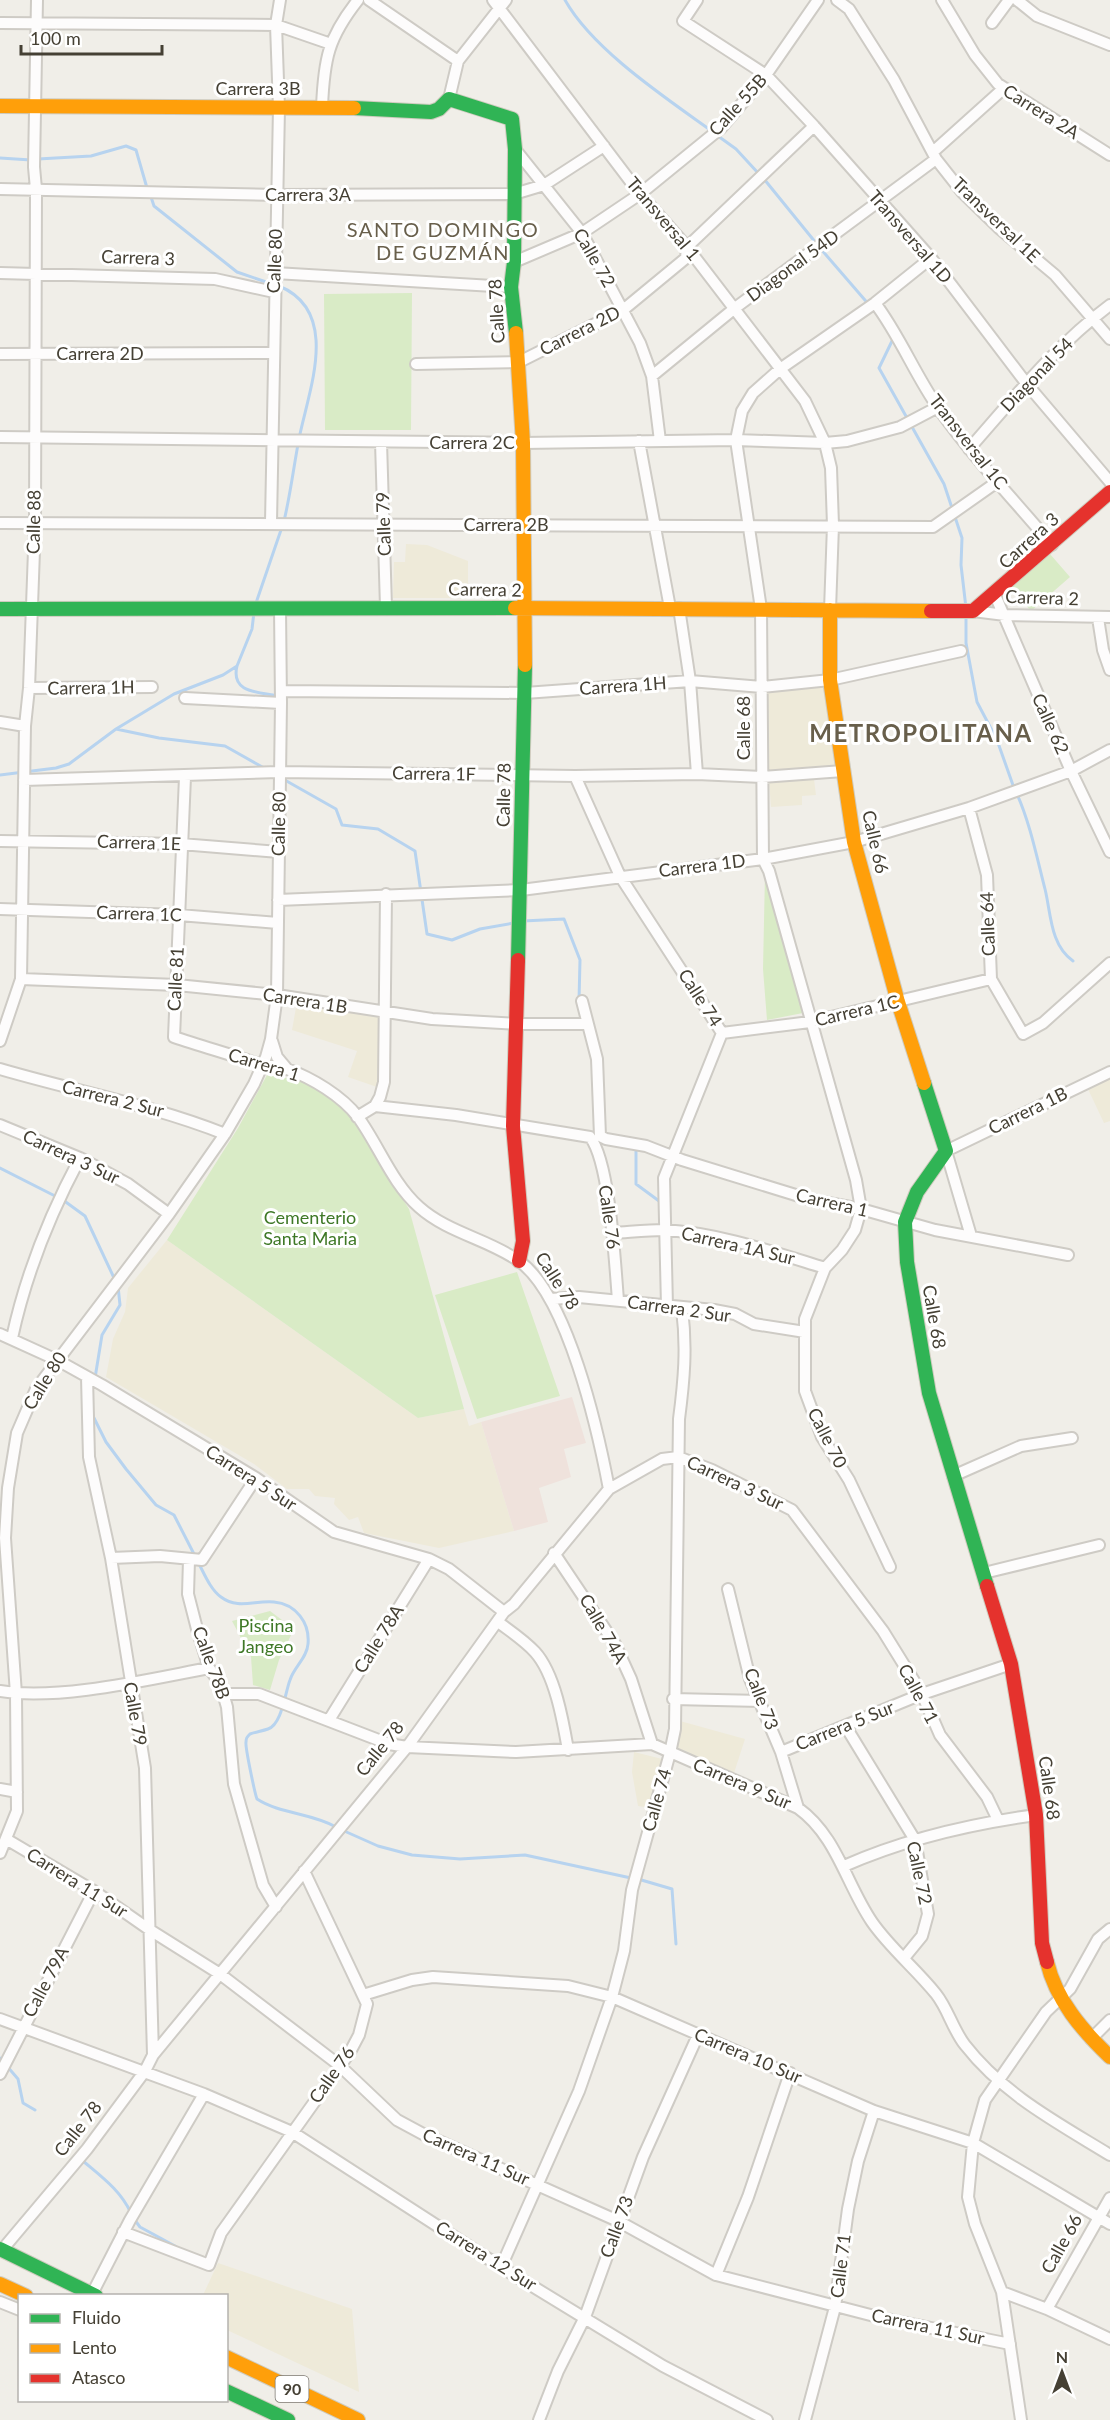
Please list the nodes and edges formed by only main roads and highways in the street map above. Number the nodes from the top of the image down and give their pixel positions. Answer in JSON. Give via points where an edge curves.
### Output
{"nodes":[{"id":1,"x":0,"y":106,"type":"edge"},
{"id":2,"x":507,"y":117,"type":"joint"},
{"id":3,"x":1110,"y":492,"type":"edge"},
{"id":4,"x":523,"y":608,"type":"junction"},
{"id":5,"x":0,"y":609,"type":"edge"},
{"id":6,"x":830,"y":610,"type":"junction"},
{"id":7,"x":968,"y":611,"type":"joint"},
{"id":8,"x":946,"y":1151,"type":"joint"},
{"id":9,"x":519,"y":1261,"type":"road end"},
{"id":10,"x":1110,"y":2057,"type":"edge"},
{"id":11,"x":1,"y":2250,"type":"edge"},
{"id":12,"x":0,"y":2284,"type":"edge"},
{"id":13,"x":24,"y":2294,"type":"edge"},
{"id":14,"x":92,"y":2294,"type":"edge"},
{"id":15,"x":228,"y":2358,"type":"edge"},
{"id":16,"x":228,"y":2392,"type":"edge"},
{"id":17,"x":288,"y":2420,"type":"edge"},
{"id":18,"x":358,"y":2420,"type":"edge"}],
"edges":[{"from":1,"to":2,"type":"main road","name":"Carrera 3B","via":[[322,107],[431,112],[449,99]]},
{"from":2,"to":4,"type":"main road","name":"Calle 78","via":[[514,125],[515,149],[511,287],[523,443]]},
{"from":3,"to":7,"type":"main road","name":"Carrera 3","via":[[1000,591]]},
{"from":4,"to":5,"type":"main road","name":"Carrera 2"},
{"from":4,"to":6,"type":"main road","name":"Carrera 2"},
{"from":4,"to":9,"type":"main road","name":"Calle 78","via":[[525,693],[513,1126],[523,1241]]},
{"from":6,"to":7,"type":"main road","name":"Carrera 2"},
{"from":6,"to":8,"type":"main road","name":"Calle 66","via":[[830,680],[854,842],[898,1002]]},
{"from":8,"to":10,"type":"main road","name":"Calle 68","via":[[917,1192],[905,1222],[907,1262],[929,1393],[1011,1664],[1036,1815],[1042,1943],[1051,1979],[1090,2039]]},
{"from":11,"to":14,"type":"main road"},
{"from":12,"to":13,"type":"main road"},
{"from":15,"to":18,"type":"main road","number":"90"},
{"from":16,"to":17,"type":"main road","number":"90"}]}
